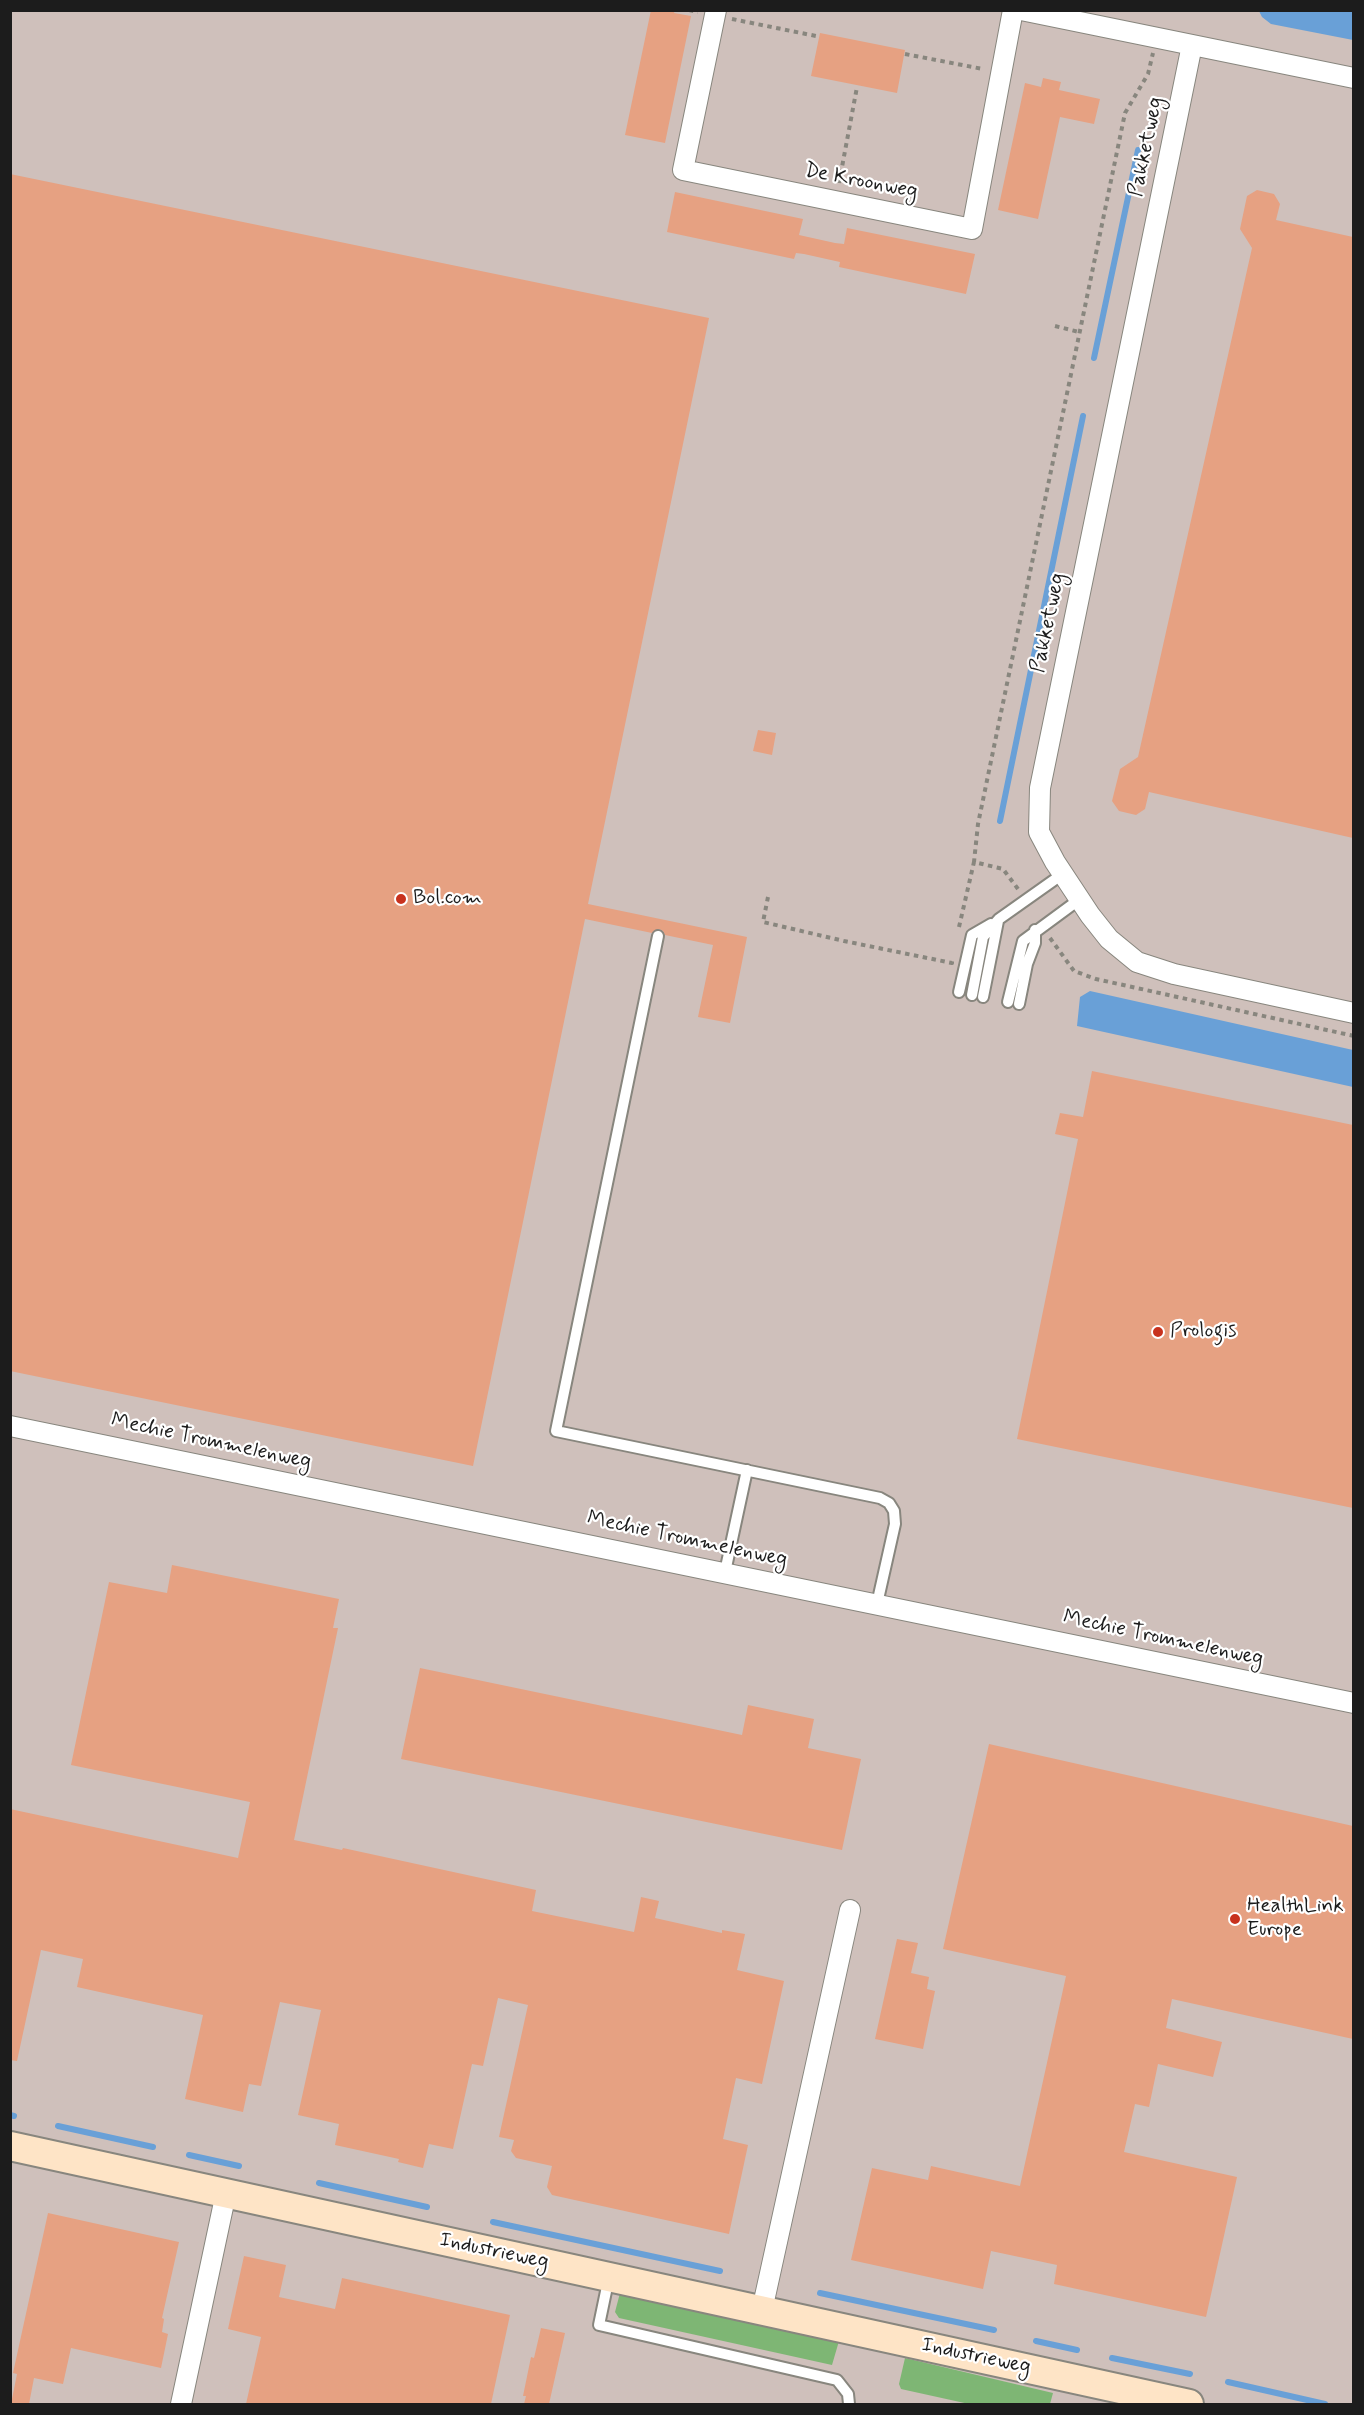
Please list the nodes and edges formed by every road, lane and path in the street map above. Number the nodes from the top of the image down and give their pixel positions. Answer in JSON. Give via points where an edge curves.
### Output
{"nodes":[{"id":1,"x":689,"y":10,"type":"edge"},
{"id":2,"x":1013,"y":10,"type":"edge"},
{"id":3,"x":1021,"y":10,"type":"edge"},
{"id":4,"x":715,"y":13,"type":"edge"},
{"id":5,"x":816,"y":36,"type":"dead end"},
{"id":6,"x":1192,"y":45,"type":"junction"},
{"id":7,"x":904,"y":54,"type":"dead end"},
{"id":8,"x":1001,"y":73,"type":"junction"},
{"id":9,"x":1353,"y":78,"type":"edge"},
{"id":10,"x":857,"y":87,"type":"dead end"},
{"id":11,"x":835,"y":201,"type":"junction"},
{"id":12,"x":1055,"y":326,"type":"dead end"},
{"id":13,"x":1079,"y":332,"type":"dead end"},
{"id":14,"x":974,"y":862,"type":"dead end"},
{"id":15,"x":1064,"y":873,"type":"junction"},
{"id":16,"x":768,"y":897,"type":"dead end"},
{"id":17,"x":1080,"y":899,"type":"junction"},
{"id":18,"x":999,"y":919,"type":"junction"},
{"id":19,"x":959,"y":929,"type":"dead end"},
{"id":20,"x":658,"y":936,"type":"dead end"},
{"id":21,"x":954,"y":951,"type":"dead end"},
{"id":22,"x":960,"y":992,"type":"dead end"},
{"id":23,"x":977,"y":996,"type":"dead end"},
{"id":24,"x":1014,"y":1003,"type":"dead end"},
{"id":25,"x":1353,"y":1013,"type":"edge"},
{"id":26,"x":10,"y":1426,"type":"edge"},
{"id":27,"x":747,"y":1470,"type":"junction"},
{"id":28,"x":725,"y":1572,"type":"junction"},
{"id":29,"x":877,"y":1604,"type":"junction"},
{"id":30,"x":1353,"y":1703,"type":"edge"},
{"id":31,"x":850,"y":1910,"type":"dead end"},
{"id":32,"x":10,"y":2146,"type":"edge"},
{"id":33,"x":226,"y":2193,"type":"junction"},
{"id":34,"x":609,"y":2277,"type":"junction"},
{"id":35,"x":762,"y":2310,"type":"junction"},
{"id":36,"x":181,"y":2404,"type":"edge"},
{"id":37,"x":849,"y":2404,"type":"edge"},
{"id":38,"x":1189,"y":2404,"type":"edge"}],
"edges":[{"from":1,"to":4,"type":"path"},
{"from":2,"to":8,"type":"street","name":"De Kroonweg"},
{"from":3,"to":6,"type":"street"},
{"from":4,"to":5,"type":"path"},
{"from":4,"to":11,"type":"street","name":"De Kroonweg","via":[[683,170]]},
{"from":6,"to":9,"type":"street"},
{"from":6,"to":15,"type":"street","name":"Pakketweg","via":[[1040,788],[1039,832]]},
{"from":7,"to":8,"type":"path"},
{"from":8,"to":11,"type":"street","name":"De Kroonweg","via":[[972,229]]},
{"from":10,"to":11,"type":"path"},
{"from":12,"to":13,"type":"path"},
{"from":14,"to":19,"type":"path"},
{"from":15,"to":17,"type":"street","name":"Pakketweg"},
{"from":15,"to":18,"type":"lane"},
{"from":16,"to":21,"type":"path","via":[[763,922],[952,963]]},
{"from":17,"to":24,"type":"lane","via":[[1035,930],[1035,944]]},
{"from":17,"to":25,"type":"street","name":"Pakketweg","via":[[1109,939],[1137,962],[1174,974]]},
{"from":18,"to":22,"type":"lane","via":[[972,935]]},
{"from":18,"to":23,"type":"lane"},
{"from":20,"to":27,"type":"lane","via":[[556,1431]]},
{"from":26,"to":28,"type":"street","name":"Mechie Trommelenweg"},
{"from":27,"to":28,"type":"lane"},
{"from":27,"to":29,"type":"lane","via":[[889,1503],[895,1524]]},
{"from":28,"to":29,"type":"street","name":"Mechie Trommelenweg"},
{"from":29,"to":30,"type":"street","name":"Mechie Trommelenweg"},
{"from":31,"to":35,"type":"street"},
{"from":32,"to":33,"type":"street","name":"Industrieweg"},
{"from":33,"to":34,"type":"street","name":"Industrieweg"},
{"from":33,"to":36,"type":"street"},
{"from":34,"to":35,"type":"street","name":"Industrieweg"},
{"from":34,"to":37,"type":"lane","via":[[599,2325],[837,2380],[848,2394]]},
{"from":35,"to":38,"type":"street","name":"Industrieweg"}]}
